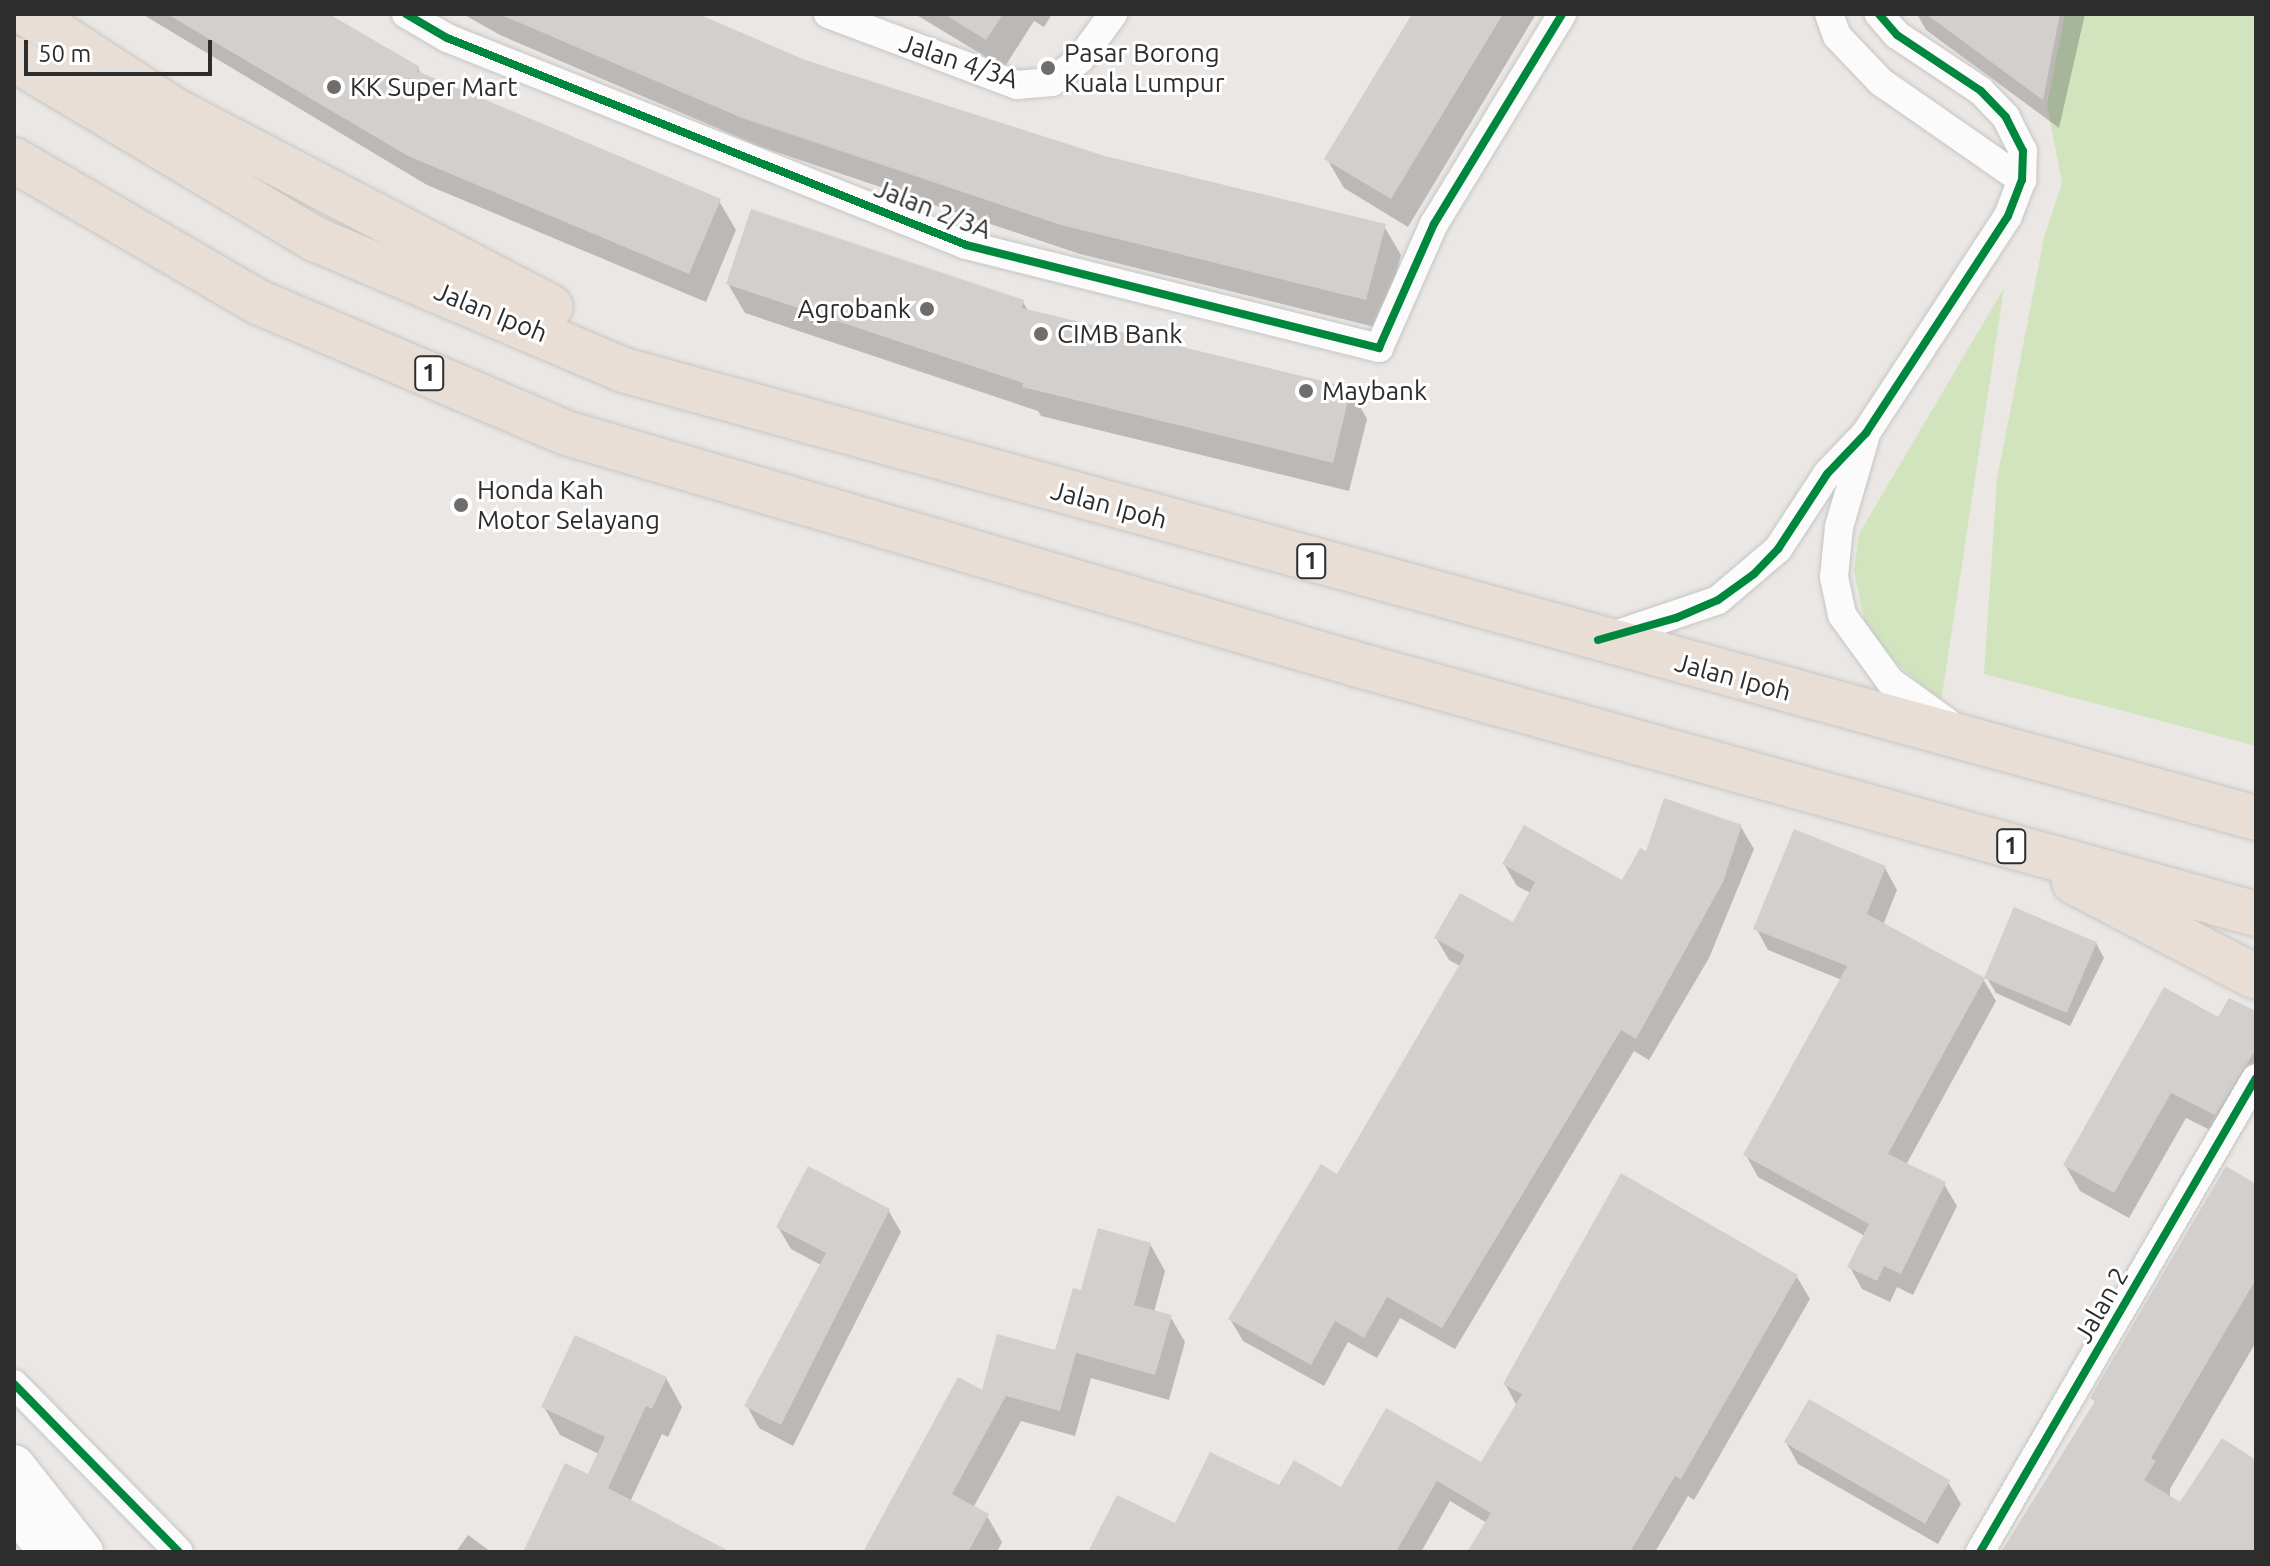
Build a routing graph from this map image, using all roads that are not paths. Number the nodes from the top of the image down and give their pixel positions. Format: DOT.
graph roads {
  1 [pos="27,14"];
  2 [pos="406,14"];
  3 [pos="828,14"];
  4 [pos="1113,14"];
  5 [pos="1562,14"];
  6 [pos="1829,14"];
  7 [pos="1879,14"];
  8 [pos="14,59"];
  9 [pos="14,160"];
  10 [pos="2022,180"];
  11 [pos="623,370"];
  12 [pos="1866,433"];
  13 [pos="1598,640"];
  14 [pos="1999,749"];
  15 [pos="2256,818"];
  16 [pos="2003,844"];
  17 [pos="2256,914"];
  18 [pos="2256,977"];
  19 [pos="2256,1078"];
  20 [pos="14,1384"];
  21 [pos="14,1465"];
  22 [pos="14,1508"];
  23 [pos="49,1552"];
  24 [pos="83,1552"];
  25 [pos="179,1552"];
  26 [pos="1980,1552"];
  1 -- 11 [label="highway"];
  2 -- 5 [label="street, Jalan 2/3A"];
  3 -- 4 [label="street, Jalan 4/3A"];
  6 -- 10 [label="street"];
  7 -- 10 [label="street"];
  8 -- 11 [label="highway, Jalan Ipoh / 1"];
  9 -- 16 [label="highway, 1"];
  10 -- 12 [label="street"];
  11 -- 13 [label="highway, Jalan Ipoh / 1"];
  12 -- 13 [label="street"];
  12 -- 14 [label="street"];
  13 -- 14 [label="highway, Jalan Ipoh / 1"];
  14 -- 15 [label="highway, Jalan Ipoh / 1"];
  16 -- 17 [label="highway, 1"];
  16 -- 18 [label="highway"];
  19 -- 26 [label="street, Jalan 2"];
  20 -- 25 [label="street"];
  21 -- 24 [label="main road"];
  22 -- 23 [label="main road"];
}
